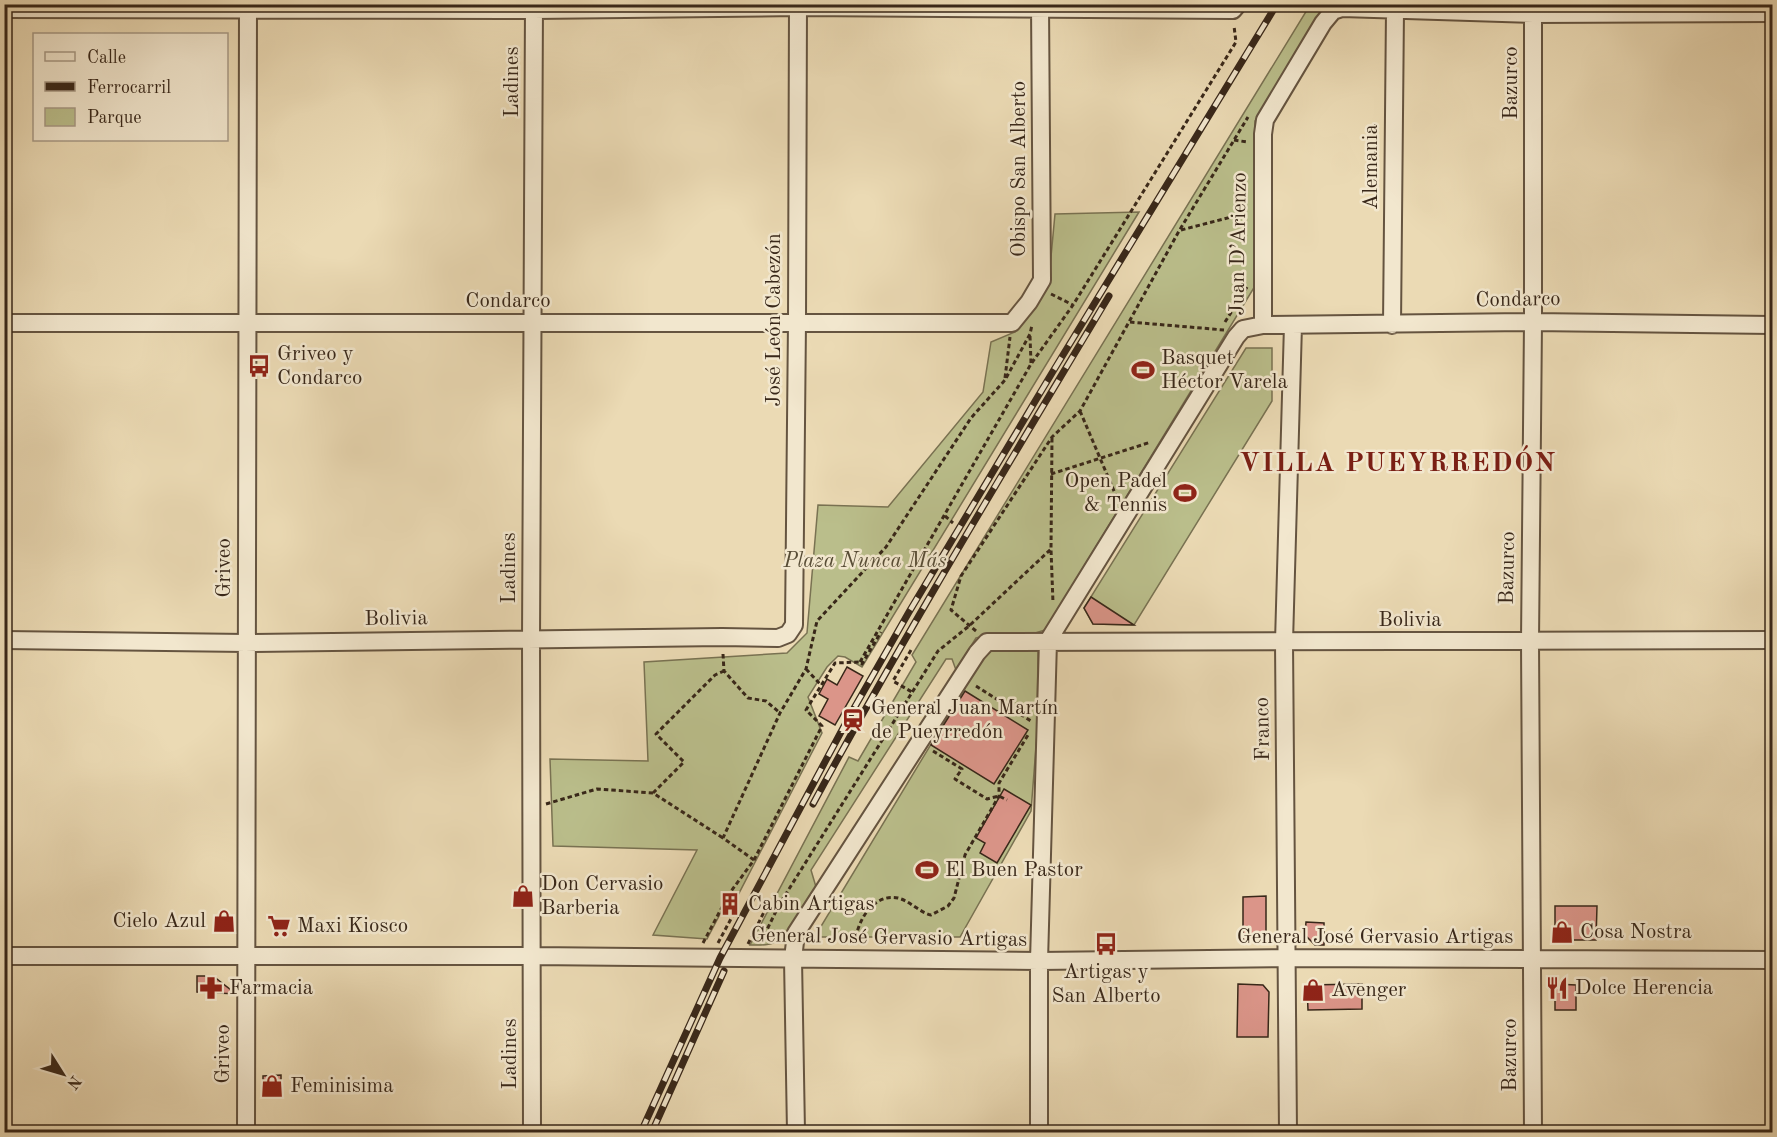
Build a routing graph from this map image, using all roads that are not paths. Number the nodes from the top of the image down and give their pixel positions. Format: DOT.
graph roads {
  1 [pos="798,6"];
  2 [pos="248,7"];
  3 [pos="534,7"];
  4 [pos="1040,7"];
  5 [pos="1167,7"];
  6 [pos="1235,7"];
  7 [pos="4,9"];
  8 [pos="1533,9"];
  9 [pos="1395,10"];
  10 [pos="1773,13"];
  11 [pos="797,322"];
  12 [pos="1533,322"];
  13 [pos="4,323"];
  14 [pos="1012,323"];
  15 [pos="248,324"];
  16 [pos="533,324"];
  17 [pos="1263,325"];
  18 [pos="1293,325"];
  19 [pos="1392,325"];
  20 [pos="1773,325"];
  21 [pos="788,633"];
  22 [pos="4,640"];
  23 [pos="531,640"];
  24 [pos="1773,640"];
  25 [pos="1048,641"];
  26 [pos="1284,642"];
  27 [pos="1530,642"];
  28 [pos="246,643"];
  29 [pos="4,956"];
  30 [pos="247,956"];
  31 [pos="533,956"];
  32 [pos="1288,958"];
  33 [pos="793,959"];
  34 [pos="1532,960"];
  35 [pos="1773,960"];
  36 [pos="1039,962"];
  37 [pos="246,1132"];
  38 [pos="532,1132"];
  39 [pos="796,1132"];
  40 [pos="1039,1132"];
  41 [pos="1288,1132"];
  42 [pos="1533,1132"];
  1 -- 3 [label="street"];
  1 -- 4 [label="street"];
  1 -- 11 [label="street, José León Cabezón"];
  2 -- 3 [label="street"];
  2 -- 7 [label="street"];
  2 -- 15 [label="street, Griveo"];
  3 -- 16 [label="street, Ladines"];
  4 -- 5 [label="street"];
  4 -- 14 [label="street, Obispo San Alberto"];
  5 -- 6 [label="street"];
  8 -- 9 [label="street"];
  8 -- 10 [label="street"];
  8 -- 12 [label="street, Bazurco"];
  9 -- 17 [label="street, Juan D’Arienzo"];
  9 -- 19 [label="street, Alemania"];
  11 -- 14 [label="street, Condarco"];
  11 -- 16 [label="street, Condarco"];
  11 -- 21 [label="street, José León Cabezón"];
  12 -- 19 [label="street, Condarco"];
  12 -- 20 [label="street, Condarco"];
  12 -- 27 [label="street, Bazurco"];
  13 -- 15 [label="street, Condarco"];
  15 -- 16 [label="street, Condarco"];
  15 -- 28 [label="street, Griveo"];
  16 -- 23 [label="street, Ladines"];
  17 -- 18 [label="street, Condarco"];
  17 -- 25 [label="street, Juan D’Arienzo"];
  18 -- 19 [label="street, Condarco"];
  18 -- 26 [label="street, Franco"];
  21 -- 23 [label="street, Bolivia"];
  22 -- 28 [label="street, Bolivia"];
  23 -- 28 [label="street, Bolivia"];
  23 -- 31 [label="street, Ladines"];
  24 -- 27 [label="street, Bolivia"];
  25 -- 26 [label="street, Bolivia"];
  25 -- 33 [label="street"];
  25 -- 36 [label="street"];
  26 -- 27 [label="street, Bolivia"];
  26 -- 32 [label="street, Franco"];
  27 -- 34 [label="street, Bazurco"];
  28 -- 30 [label="street, Griveo"];
  29 -- 30 [label="street, General José Gervasio Artigas"];
  30 -- 31 [label="street, General José Gervasio Artigas"];
  30 -- 37 [label="street, Griveo"];
  31 -- 33 [label="street, General José Gervasio Artigas"];
  31 -- 38 [label="street, Ladines"];
  32 -- 34 [label="street, General José Gervasio Artigas"];
  32 -- 36 [label="street, General José Gervasio Artigas"];
  32 -- 41 [label="street, Franco"];
  33 -- 36 [label="street, General José Gervasio Artigas"];
  33 -- 39 [label="street"];
  34 -- 35 [label="street, General José Gervasio Artigas"];
  34 -- 42 [label="street, Bazurco"];
  36 -- 40 [label="street"];
}
